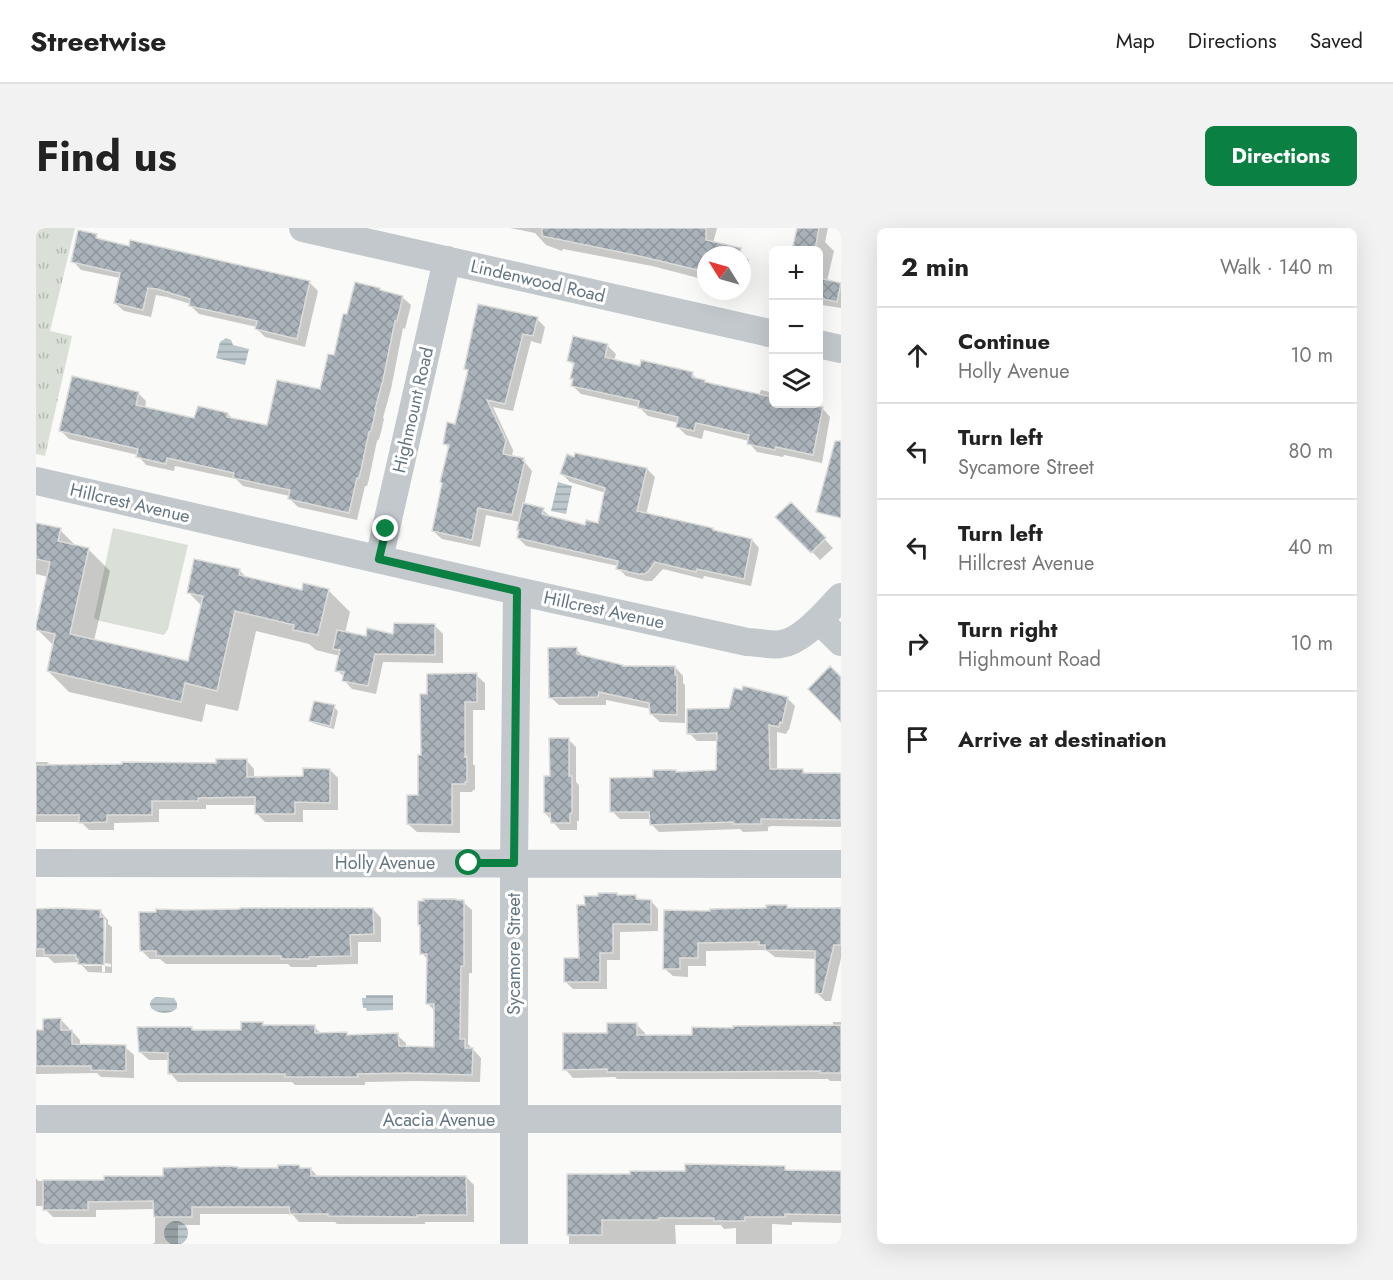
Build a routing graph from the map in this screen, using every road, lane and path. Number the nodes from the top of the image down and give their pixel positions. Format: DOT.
graph roads {
  1 [pos="303,228"];
  2 [pos="447,260"];
  3 [pos="769,333"];
  4 [pos="823,345"];
  5 [pos="841,349"];
  6 [pos="36,481"];
  7 [pos="379,559"];
  8 [pos="517,591"];
  9 [pos="841,597"];
  10 [pos="819,620"];
  11 [pos="841,642"];
  12 [pos="36,863"];
  13 [pos="514,863"];
  14 [pos="841,864"];
  15 [pos="36,1119"];
  16 [pos="841,1119"];
  17 [pos="514,1120"];
  18 [pos="514,1244"];
  1 -- 2 [label="street, Lindenwood Road"];
  2 -- 3 [label="street, Lindenwood Road"];
  2 -- 7 [label="street, Highmount Road"];
  4 -- 5 [label="street"];
  6 -- 7 [label="street, Hillcrest Avenue"];
  7 -- 8 [label="street, Hillcrest Avenue"];
  8 -- 10 [label="street, Hillcrest Avenue"];
  8 -- 13 [label="street, Sycamore Street"];
  9 -- 10 [label="street, Hillcrest Avenue"];
  10 -- 11 [label="street"];
  12 -- 13 [label="street, Holly Avenue"];
  13 -- 14 [label="street, Holly Avenue"];
  13 -- 17 [label="street, Sycamore Street"];
  15 -- 17 [label="street, Acacia Avenue"];
  16 -- 17 [label="street, Acacia Avenue"];
  17 -- 18 [label="street, Sycamore Street"];
}
